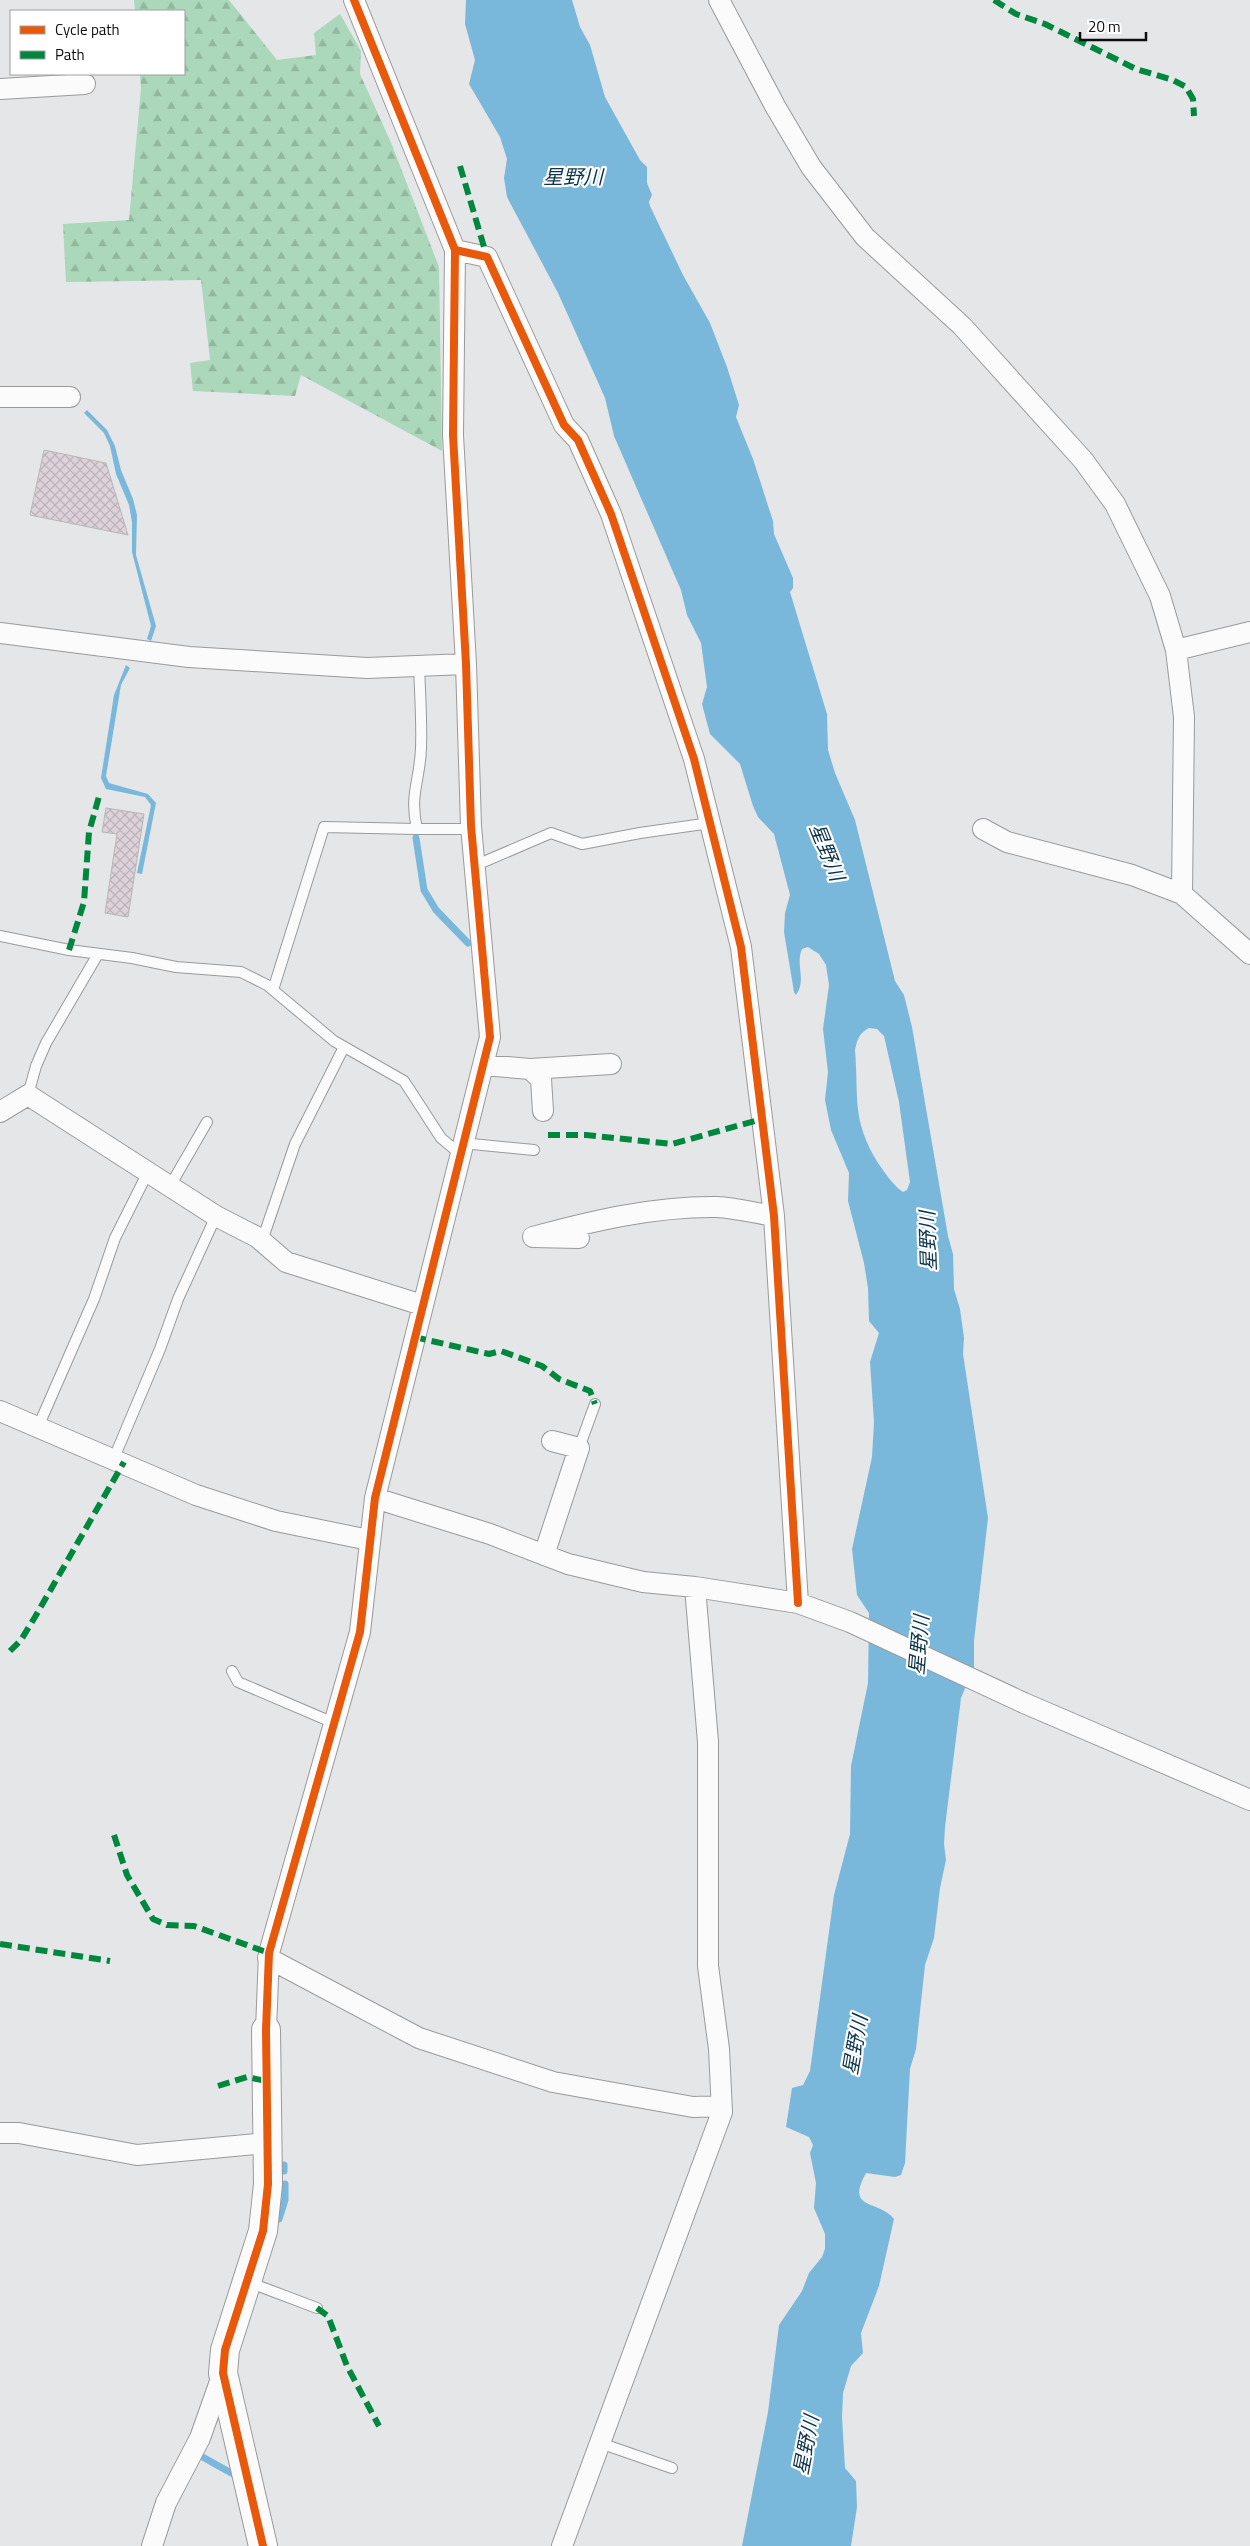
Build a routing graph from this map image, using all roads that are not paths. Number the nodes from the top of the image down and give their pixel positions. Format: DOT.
graph roads {
  1 [pos="354,0"];
  2 [pos="720,0"];
  3 [pos="85,84"];
  4 [pos="0,90"];
  5 [pos="455,250"];
  6 [pos="0,397"];
  7 [pos="70,397"];
  8 [pos="1250,632"];
  9 [pos="0,633"];
  10 [pos="1176,650"];
  11 [pos="466,664"];
  12 [pos="420,666"];
  13 [pos="710,823"];
  14 [pos="417,829"];
  15 [pos="471,829"];
  16 [pos="983,829"];
  17 [pos="474,866"];
  18 [pos="1182,894"];
  19 [pos="0,936"];
  20 [pos="98,954"];
  21 [pos="1250,954"];
  22 [pos="273,990"];
  23 [pos="344,1047"];
  24 [pos="611,1064"];
  25 [pos="483,1065"];
  26 [pos="530,1069"];
  27 [pos="28,1095"];
  28 [pos="543,1111"];
  29 [pos="0,1112"];
  30 [pos="207,1122"];
  31 [pos="461,1148"];
  32 [pos="534,1150"];
  33 [pos="148,1172"];
  34 [pos="170,1186"];
  35 [pos="216,1216"];
  36 [pos="774,1216"];
  37 [pos="579,1238"];
  38 [pos="262,1241"];
  39 [pos="422,1305"];
  40 [pos="595,1404"];
  41 [pos="0,1411"];
  42 [pos="38,1426"];
  43 [pos="552,1441"];
  44 [pos="579,1448"];
  45 [pos="114,1458"];
  46 [pos="375,1498"];
  47 [pos="369,1540"];
  48 [pos="544,1555"];
  49 [pos="695,1587"];
  50 [pos="798,1603"];
  51 [pos="232,1671"];
  52 [pos="334,1723"];
  53 [pos="1250,1800"];
  54 [pos="268,1958"];
  55 [pos="266,2030"];
  56 [pos="722,2106"];
  57 [pos="0,2133"];
  58 [pos="267,2143"];
  59 [pos="247,2282"];
  60 [pos="317,2308"];
  61 [pos="223,2373"];
  62 [pos="600,2443"];
  63 [pos="672,2468"];
  64 [pos="152,2546"];
  65 [pos="263,2546"];
  66 [pos="562,2546"];
  1 -- 5 [label="street"];
  2 -- 10 [label="street"];
  3 -- 4 [label="street"];
  5 -- 11 [label="street"];
  5 -- 13 [label="street"];
  6 -- 7 [label="street"];
  8 -- 10 [label="street"];
  9 -- 12 [label="street"];
  10 -- 18 [label="street"];
  11 -- 12 [label="street"];
  11 -- 15 [label="street"];
  12 -- 14 [label="lane"];
  13 -- 17 [label="lane"];
  13 -- 36 [label="street"];
  14 -- 15 [label="lane"];
  14 -- 22 [label="lane"];
  15 -- 17 [label="street"];
  16 -- 18 [label="street"];
  17 -- 25 [label="street"];
  18 -- 21 [label="street"];
  19 -- 20 [label="lane"];
  20 -- 22 [label="lane"];
  20 -- 27 [label="lane"];
  22 -- 23 [label="lane"];
  23 -- 31 [label="lane"];
  23 -- 38 [label="lane"];
  24 -- 26 [label="street"];
  25 -- 26 [label="street"];
  25 -- 31 [label="street"];
  26 -- 28 [label="street"];
  27 -- 29 [label="street"];
  27 -- 33 [label="street"];
  30 -- 34 [label="lane"];
  31 -- 32 [label="lane"];
  31 -- 39 [label="street"];
  33 -- 34 [label="street"];
  33 -- 42 [label="lane"];
  34 -- 35 [label="street"];
  35 -- 38 [label="street"];
  35 -- 45 [label="lane"];
  36 -- 37 [label="street"];
  36 -- 50 [label="street"];
  38 -- 39 [label="street"];
  39 -- 46 [label="street"];
  40 -- 44 [label="lane"];
  41 -- 42 [label="street"];
  42 -- 45 [label="street"];
  43 -- 44 [label="street"];
  44 -- 48 [label="street"];
  45 -- 47 [label="street"];
  46 -- 47 [label="street"];
  46 -- 48 [label="street"];
  47 -- 52 [label="street"];
  48 -- 49 [label="street"];
  49 -- 50 [label="street"];
  49 -- 56 [label="street"];
  50 -- 53 [label="street"];
  51 -- 52 [label="lane"];
  52 -- 54 [label="street"];
  54 -- 55 [label="street"];
  54 -- 56 [label="street"];
  55 -- 58 [label="street"];
  56 -- 62 [label="street"];
  57 -- 58 [label="street"];
  58 -- 59 [label="street"];
  59 -- 60 [label="lane"];
  59 -- 61 [label="street"];
  61 -- 64 [label="street"];
  61 -- 65 [label="street"];
  62 -- 63 [label="lane"];
  62 -- 66 [label="street"];
}
